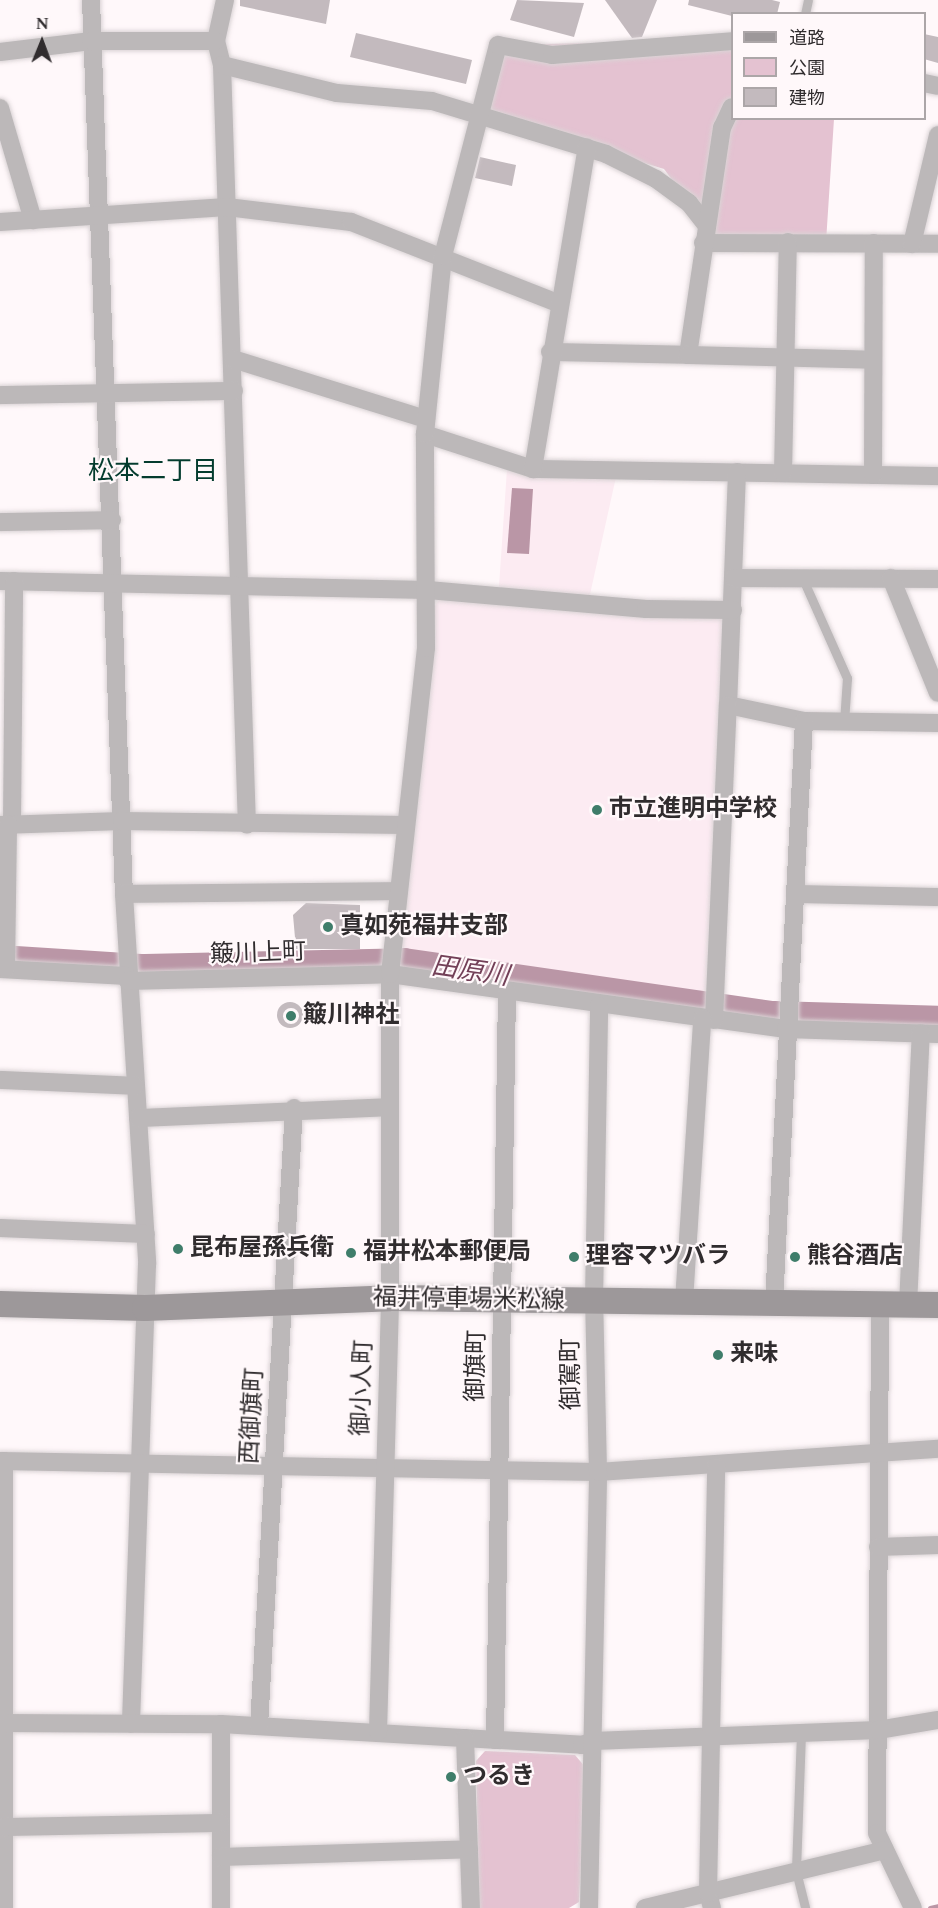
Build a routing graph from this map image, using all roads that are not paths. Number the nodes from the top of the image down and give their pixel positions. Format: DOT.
graph roads {
  1 [pos="90,0"];
  2 [pos="225,0"];
  3 [pos="216,41"];
  4 [pos="731,41"];
  5 [pos="91,42"];
  6 [pos="0,52"];
  7 [pos="222,65"];
  8 [pos="0,108"];
  9 [pos="731,109"];
  10 [pos="480,113"];
  11 [pos="938,135"];
  12 [pos="587,148"];
  13 [pos="227,207"];
  14 [pos="101,215"];
  15 [pos="33,220"];
  16 [pos="0,222"];
  17 [pos="706,225"];
  18 [pos="788,242"];
  19 [pos="703,243"];
  20 [pos="874,243"];
  21 [pos="912,244"];
  22 [pos="938,244"];
  23 [pos="443,256"];
  24 [pos="558,303"];
  25 [pos="550,352"];
  26 [pos="688,355"];
  27 [pos="233,359"];
  28 [pos="785,359"];
  29 [pos="873,360"];
  30 [pos="234,391"];
  31 [pos="107,393"];
  32 [pos="0,395"];
  33 [pos="425,427"];
  34 [pos="532,469"];
  35 [pos="737,472"];
  36 [pos="783,473"];
  37 [pos="873,474"];
  38 [pos="938,476"];
  39 [pos="112,520"];
  40 [pos="0,522"];
  41 [pos="802,577"];
  42 [pos="734,578"];
  43 [pos="891,578"];
  44 [pos="938,579"];
  45 [pos="7,581"];
  46 [pos="114,581"];
  47 [pos="242,588"];
  48 [pos="428,590"];
  49 [pos="733,610"];
  50 [pos="938,693"];
  51 [pos="728,705"];
  52 [pos="804,722"];
  53 [pos="844,722"];
  54 [pos="938,723"];
  55 [pos="122,821"];
  56 [pos="7,825"];
  57 [pos="247,825"];
  58 [pos="405,825"];
  59 [pos="398,891"];
  60 [pos="123,894"];
  61 [pos="795,894"];
  62 [pos="938,897"];
  63 [pos="3,969"];
  64 [pos="390,974"];
  65 [pos="128,979"];
  66 [pos="507,993"];
  67 [pos="599,1006"];
  68 [pos="708,1019"];
  69 [pos="786,1029"];
  70 [pos="929,1034"];
  71 [pos="0,1080"];
  72 [pos="135,1086"];
  73 [pos="389,1107"];
  74 [pos="294,1108"];
  75 [pos="138,1118"];
  76 [pos="0,1228"];
  77 [pos="146,1234"];
  78 [pos="390,1298"];
  79 [pos="502,1300"];
  80 [pos="594,1301"];
  81 [pos="684,1301"];
  82 [pos="283,1302"];
  83 [pos="774,1303"];
  84 [pos="0,1304"];
  85 [pos="880,1304"];
  86 [pos="908,1305"];
  87 [pos="938,1305"];
  88 [pos="145,1308"];
  89 [pos="938,1449"];
  90 [pos="878,1452"];
  91 [pos="2,1461"];
  92 [pos="140,1462"];
  93 [pos="274,1466"];
  94 [pos="716,1467"];
  95 [pos="385,1469"];
  96 [pos="499,1470"];
  97 [pos="598,1472"];
  98 [pos="938,1545"];
  99 [pos="878,1547"];
  100 [pos="938,1720"];
  101 [pos="1,1723"];
  102 [pos="131,1724"];
  103 [pos="221,1724"];
  104 [pos="259,1726"];
  105 [pos="878,1730"];
  106 [pos="378,1732"];
  107 [pos="801,1733"];
  108 [pos="711,1736"];
  109 [pos="465,1738"];
  110 [pos="495,1740"];
  111 [pos="593,1741"];
  112 [pos="221,1823"];
  113 [pos="3,1827"];
  114 [pos="469,1849"];
  115 [pos="884,1850"];
  116 [pos="221,1857"];
  117 [pos="796,1871"];
  118 [pos="710,1900"];
  119 [pos="4,1908"];
  120 [pos="221,1908"];
  121 [pos="471,1908"];
  122 [pos="589,1908"];
  123 [pos="645,1908"];
  124 [pos="805,1908"];
  125 [pos="913,1908"];
  1 -- 5 [label="street"];
  2 -- 3 [label="street"];
  3 -- 5 [label="street"];
  3 -- 7 [label="street"];
  4 -- 10 [label="street, 御小人町"];
  5 -- 6 [label="street"];
  5 -- 14 [label="street"];
  7 -- 10 [label="street"];
  7 -- 13 [label="street"];
  8 -- 15 [label="street"];
  9 -- 17 [label="street"];
  10 -- 12 [label="street"];
  10 -- 23 [label="street, 御小人町"];
  11 -- 21 [label="street"];
  12 -- 17 [label="street"];
  12 -- 24 [label="street"];
  13 -- 14 [label="street"];
  13 -- 23 [label="street"];
  13 -- 27 [label="street"];
  14 -- 15 [label="street"];
  14 -- 31 [label="street"];
  15 -- 16 [label="street"];
  17 -- 19 [label="street"];
  18 -- 19 [label="street"];
  18 -- 20 [label="street"];
  18 -- 28 [label="street"];
  19 -- 26 [label="street"];
  20 -- 21 [label="street"];
  20 -- 29 [label="street"];
  21 -- 22 [label="street"];
  23 -- 24 [label="street"];
  23 -- 33 [label="street, 御小人町"];
  24 -- 25 [label="street"];
  25 -- 26 [label="street"];
  25 -- 34 [label="street"];
  26 -- 28 [label="street"];
  27 -- 30 [label="street"];
  27 -- 33 [label="street"];
  28 -- 29 [label="street"];
  28 -- 36 [label="street"];
  29 -- 37 [label="street"];
  30 -- 31 [label="street"];
  30 -- 47 [label="street"];
  31 -- 32 [label="street"];
  31 -- 39 [label="street"];
  33 -- 34 [label="street"];
  33 -- 48 [label="street, 御小人町"];
  34 -- 35 [label="street"];
  35 -- 36 [label="street"];
  35 -- 42 [label="street"];
  36 -- 37 [label="street"];
  37 -- 38 [label="street"];
  39 -- 40 [label="street"];
  39 -- 46 [label="street"];
  41 -- 42 [label="street"];
  41 -- 43 [label="street"];
  41 -- 53 [label="lane"];
  42 -- 49 [label="street"];
  43 -- 44 [label="street"];
  43 -- 50 [label="street"];
  45 -- 46 [label="street"];
  45 -- 56 [label="street"];
  46 -- 47 [label="street"];
  46 -- 55 [label="street"];
  47 -- 48 [label="street"];
  47 -- 57 [label="street"];
  48 -- 49 [label="street"];
  48 -- 58 [label="street, 御小人町"];
  49 -- 51 [label="street"];
  51 -- 52 [label="street"];
  51 -- 68 [label="street"];
  52 -- 53 [label="street"];
  52 -- 61 [label="street"];
  53 -- 54 [label="street"];
  55 -- 56 [label="street"];
  55 -- 57 [label="street"];
  55 -- 60 [label="street"];
  56 -- 63 [label="street"];
  57 -- 58 [label="street"];
  58 -- 59 [label="street, 御小人町"];
  59 -- 60 [label="street"];
  59 -- 64 [label="street, 御小人町"];
  60 -- 65 [label="street"];
  61 -- 62 [label="street"];
  61 -- 69 [label="street"];
  63 -- 65 [label="street, 簸川上町"];
  64 -- 65 [label="street, 簸川上町"];
  64 -- 66 [label="street, 簸川上町"];
  64 -- 73 [label="street, 御小人町"];
  65 -- 72 [label="street"];
  66 -- 67 [label="street, 簸川上町"];
  66 -- 79 [label="street, 御旗町"];
  67 -- 68 [label="street, 簸川上町"];
  67 -- 80 [label="street, 御駕町"];
  68 -- 69 [label="street, 簸川上町"];
  68 -- 81 [label="street"];
  69 -- 70 [label="street, 簸川上町"];
  69 -- 83 [label="street"];
  70 -- 86 [label="street"];
  71 -- 72 [label="street"];
  72 -- 75 [label="street"];
  73 -- 74 [label="street"];
  73 -- 78 [label="street, 御小人町"];
  74 -- 75 [label="street"];
  74 -- 82 [label="street, 西御旗町"];
  75 -- 77 [label="street"];
  76 -- 77 [label="street"];
  77 -- 88 [label="street"];
  78 -- 79 [label="main road, 福井停車場米松線"];
  78 -- 82 [label="main road, 福井停車場米松線"];
  78 -- 95 [label="street, 御小人町"];
  79 -- 80 [label="main road, 福井停車場米松線"];
  79 -- 96 [label="street, 御旗町"];
  80 -- 81 [label="main road, 福井停車場米松線"];
  80 -- 97 [label="street, 御駕町"];
  81 -- 83 [label="main road, 福井停車場米松線"];
  82 -- 88 [label="main road, 福井停車場米松線"];
  82 -- 93 [label="street, 西御旗町"];
  83 -- 85 [label="main road, 福井停車場米松線"];
  84 -- 88 [label="main road, 福井停車場米松線"];
  85 -- 86 [label="main road, 福井停車場米松線"];
  85 -- 90 [label="street"];
  86 -- 87 [label="main road, 福井停車場米松線"];
  88 -- 92 [label="street"];
  89 -- 90 [label="street"];
  90 -- 94 [label="street"];
  90 -- 99 [label="street"];
  91 -- 92 [label="street"];
  91 -- 101 [label="street"];
  92 -- 93 [label="street"];
  92 -- 102 [label="street"];
  93 -- 95 [label="street"];
  93 -- 104 [label="street, 西御旗町"];
  94 -- 97 [label="street"];
  94 -- 108 [label="street"];
  95 -- 96 [label="street"];
  95 -- 106 [label="street, 御小人町"];
  96 -- 97 [label="street"];
  96 -- 110 [label="street, 御旗町"];
  97 -- 111 [label="street, 御駕町"];
  98 -- 99 [label="street"];
  99 -- 105 [label="street"];
  100 -- 105 [label="street"];
  101 -- 102 [label="street"];
  101 -- 113 [label="street"];
  102 -- 103 [label="street"];
  103 -- 104 [label="street"];
  103 -- 112 [label="street"];
  104 -- 106 [label="street"];
  105 -- 107 [label="street"];
  105 -- 115 [label="street"];
  106 -- 109 [label="street"];
  107 -- 108 [label="street"];
  107 -- 117 [label="lane"];
  108 -- 111 [label="street"];
  108 -- 118 [label="street"];
  109 -- 110 [label="street"];
  109 -- 114 [label="street"];
  110 -- 111 [label="street"];
  111 -- 122 [label="street, 御駕町"];
  112 -- 113 [label="street"];
  112 -- 116 [label="street"];
  113 -- 119 [label="street"];
  114 -- 116 [label="street"];
  114 -- 121 [label="street"];
  115 -- 117 [label="street"];
  115 -- 125 [label="street"];
  116 -- 120 [label="street"];
  117 -- 118 [label="street"];
  117 -- 124 [label="lane"];
  118 -- 123 [label="street"];
}
